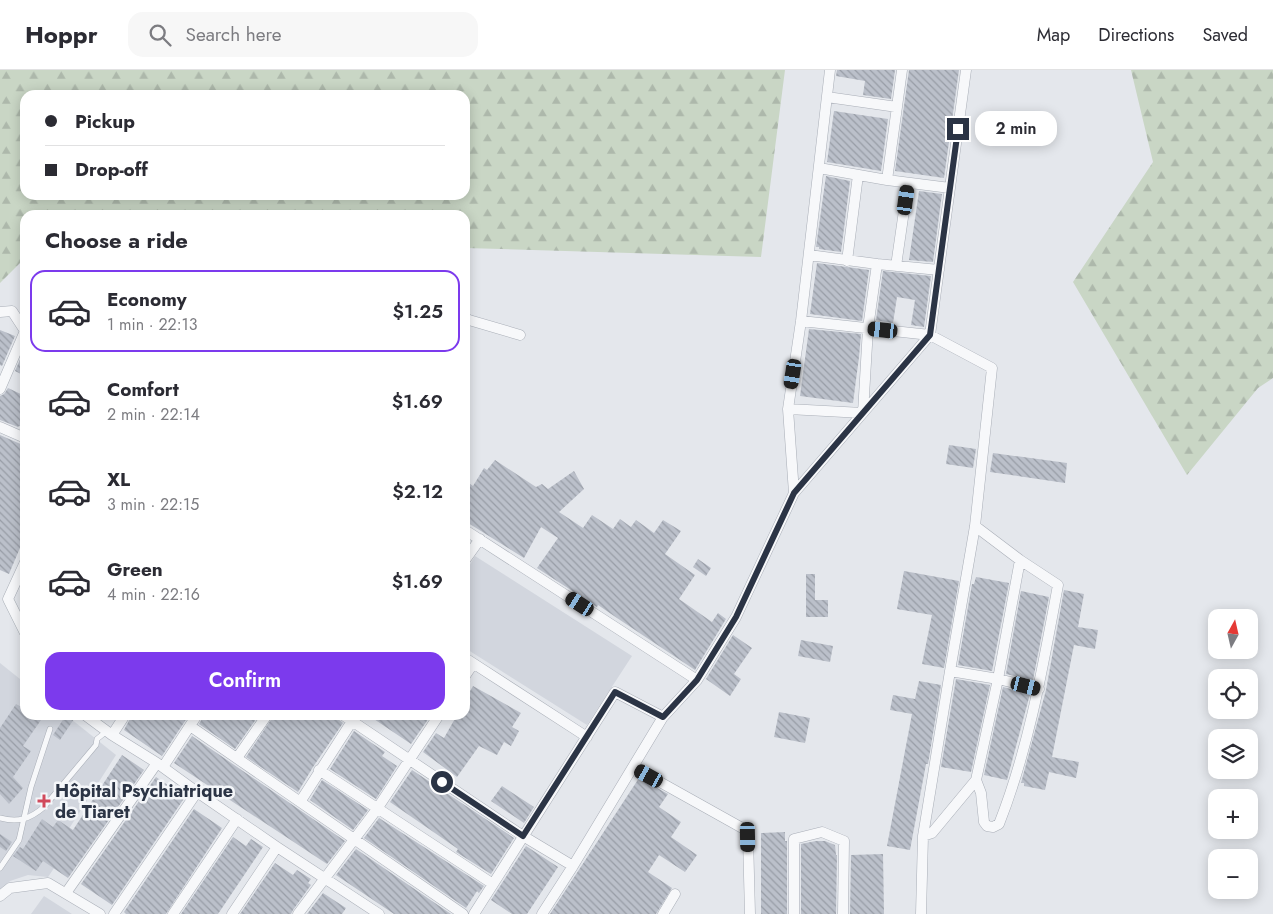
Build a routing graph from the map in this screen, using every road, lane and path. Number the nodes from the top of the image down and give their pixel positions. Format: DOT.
graph roads {
  1 [pos="830,70"];
  2 [pos="902,70"];
  3 [pos="966,70"];
  4 [pos="826,97"];
  5 [pos="897,107"];
  6 [pos="818,168"];
  7 [pos="858,175"];
  8 [pos="887,180"];
  9 [pos="908,183"];
  10 [pos="950,188"];
  11 [pos="809,255"];
  12 [pos="847,260"];
  13 [pos="877,264"];
  14 [pos="896,266"];
  15 [pos="939,270"];
  16 [pos="0,312"];
  17 [pos="470,320"];
  18 [pos="801,321"];
  19 [pos="20,323"];
  20 [pos="868,328"];
  21 [pos="520,335"];
  22 [pos="930,335"];
  23 [pos="20,343"];
  24 [pos="0,389"];
  25 [pos="788,409"];
  26 [pos="863,413"];
  27 [pos="0,427"];
  28 [pos="20,436"];
  29 [pos="794,493"];
  30 [pos="975,526"];
  31 [pos="470,533"];
  32 [pos="480,539"];
  33 [pos="470,553"];
  34 [pos="1020,560"];
  35 [pos="20,573"];
  36 [pos="0,589"];
  37 [pos="8,599"];
  38 [pos="20,615"];
  39 [pos="470,662"];
  40 [pos="950,671"];
  41 [pos="998,679"];
  42 [pos="697,680"];
  43 [pos="1039,689"];
  44 [pos="663,717"];
  45 [pos="91,720"];
  46 [pos="121,720"];
  47 [pos="194,720"];
  48 [pos="264,720"];
  49 [pos="353,720"];
  50 [pos="357,720"];
  51 [pos="436,720"];
  52 [pos="190,726"];
  53 [pos="50,729"];
  54 [pos="109,733"];
  55 [pos="587,736"];
  56 [pos="237,758"];
  57 [pos="409,760"];
  58 [pos="160,765"];
  59 [pos="633,767"];
  60 [pos="319,770"];
  61 [pos="976,780"];
  62 [pos="197,792"];
  63 [pos="300,802"];
  64 [pos="378,809"];
  65 [pos="0,818"];
  66 [pos="237,819"];
  67 [pos="24,820"];
  68 [pos="523,836"];
  69 [pos="923,836"];
  70 [pos="355,840"];
  71 [pos="277,847"];
  72 [pos="573,866"];
  73 [pos="0,868"];
  74 [pos="325,878"];
  75 [pos="493,884"];
  76 [pos="66,893"];
  77 [pos="675,894"];
  78 [pos="0,896"];
  79 [pos="100,914"];
  80 [pos="114,914"];
  81 [pos="173,914"];
  82 [pos="232,914"];
  83 [pos="298,914"];
  84 [pos="379,914"];
  85 [pos="463,914"];
  86 [pos="474,914"];
  87 [pos="542,914"];
  88 [pos="663,914"];
  89 [pos="750,914"];
  90 [pos="794,914"];
  91 [pos="843,914"];
  92 [pos="921,914"];
  1 -- 4 [label="street"];
  2 -- 5 [label="street"];
  3 -- 10 [label="street"];
  4 -- 5 [label="street"];
  4 -- 6 [label="street"];
  5 -- 8 [label="street"];
  6 -- 7 [label="street"];
  6 -- 11 [label="street"];
  7 -- 8 [label="street"];
  7 -- 12 [label="street"];
  8 -- 9 [label="street"];
  9 -- 10 [label="street"];
  9 -- 14 [label="street"];
  10 -- 15 [label="street"];
  11 -- 12 [label="street"];
  11 -- 18 [label="street"];
  12 -- 13 [label="street"];
  13 -- 14 [label="street"];
  13 -- 20 [label="street"];
  14 -- 15 [label="street"];
  15 -- 22 [label="street"];
  16 -- 19 [label="street"];
  17 -- 21 [label="street"];
  18 -- 20 [label="street"];
  18 -- 25 [label="street"];
  20 -- 22 [label="street"];
  20 -- 26 [label="street"];
  22 -- 26 [label="street"];
  22 -- 30 [label="street"];
  23 -- 24 [label="street"];
  25 -- 26 [label="street"];
  25 -- 29 [label="street"];
  26 -- 29 [label="street"];
  27 -- 28 [label="street"];
  29 -- 42 [label="street"];
  30 -- 34 [label="street"];
  30 -- 40 [label="street"];
  31 -- 32 [label="street"];
  32 -- 33 [label="street"];
  32 -- 42 [label="street"];
  34 -- 41 [label="street"];
  34 -- 43 [label="street"];
  35 -- 37 [label="street"];
  36 -- 37 [label="street"];
  37 -- 38 [label="street"];
  39 -- 55 [label="street"];
  40 -- 41 [label="street"];
  40 -- 69 [label="street"];
  41 -- 43 [label="street"];
  41 -- 61 [label="street"];
  42 -- 44 [label="street"];
  43 -- 61 [label="street"];
  44 -- 55 [label="street"];
  44 -- 59 [label="street"];
  45 -- 54 [label="street"];
  46 -- 54 [label="street"];
  47 -- 52 [label="street"];
  48 -- 56 [label="street"];
  49 -- 60 [label="street"];
  50 -- 57 [label="street"];
  51 -- 57 [label="street"];
  52 -- 56 [label="street"];
  52 -- 58 [label="street"];
  53 -- 67 [label="lane"];
  54 -- 58 [label="street"];
  54 -- 67 [label="lane"];
  55 -- 68 [label="street"];
  56 -- 63 [label="street"];
  57 -- 64 [label="street"];
  57 -- 68 [label="street"];
  58 -- 62 [label="street"];
  58 -- 76 [label="street"];
  59 -- 72 [label="street"];
  59 -- 89 [label="street"];
  60 -- 63 [label="street"];
  60 -- 64 [label="street"];
  61 -- 69 [label="street"];
  62 -- 66 [label="street"];
  62 -- 80 [label="street"];
  63 -- 70 [label="street"];
  64 -- 70 [label="street"];
  64 -- 75 [label="street"];
  65 -- 67 [label="lane"];
  66 -- 71 [label="street"];
  66 -- 81 [label="street"];
  67 -- 73 [label="lane"];
  68 -- 72 [label="street"];
  68 -- 75 [label="street"];
  69 -- 92 [label="street"];
  70 -- 74 [label="street"];
  70 -- 85 [label="street"];
  71 -- 74 [label="street"];
  71 -- 82 [label="street"];
  72 -- 87 [label="street"];
  74 -- 83 [label="street"];
  74 -- 84 [label="street"];
  75 -- 86 [label="street"];
  76 -- 78 [label="street"];
  76 -- 79 [label="street"];
  77 -- 88 [label="street"];
  90 -- 91 [label="street"];
}
